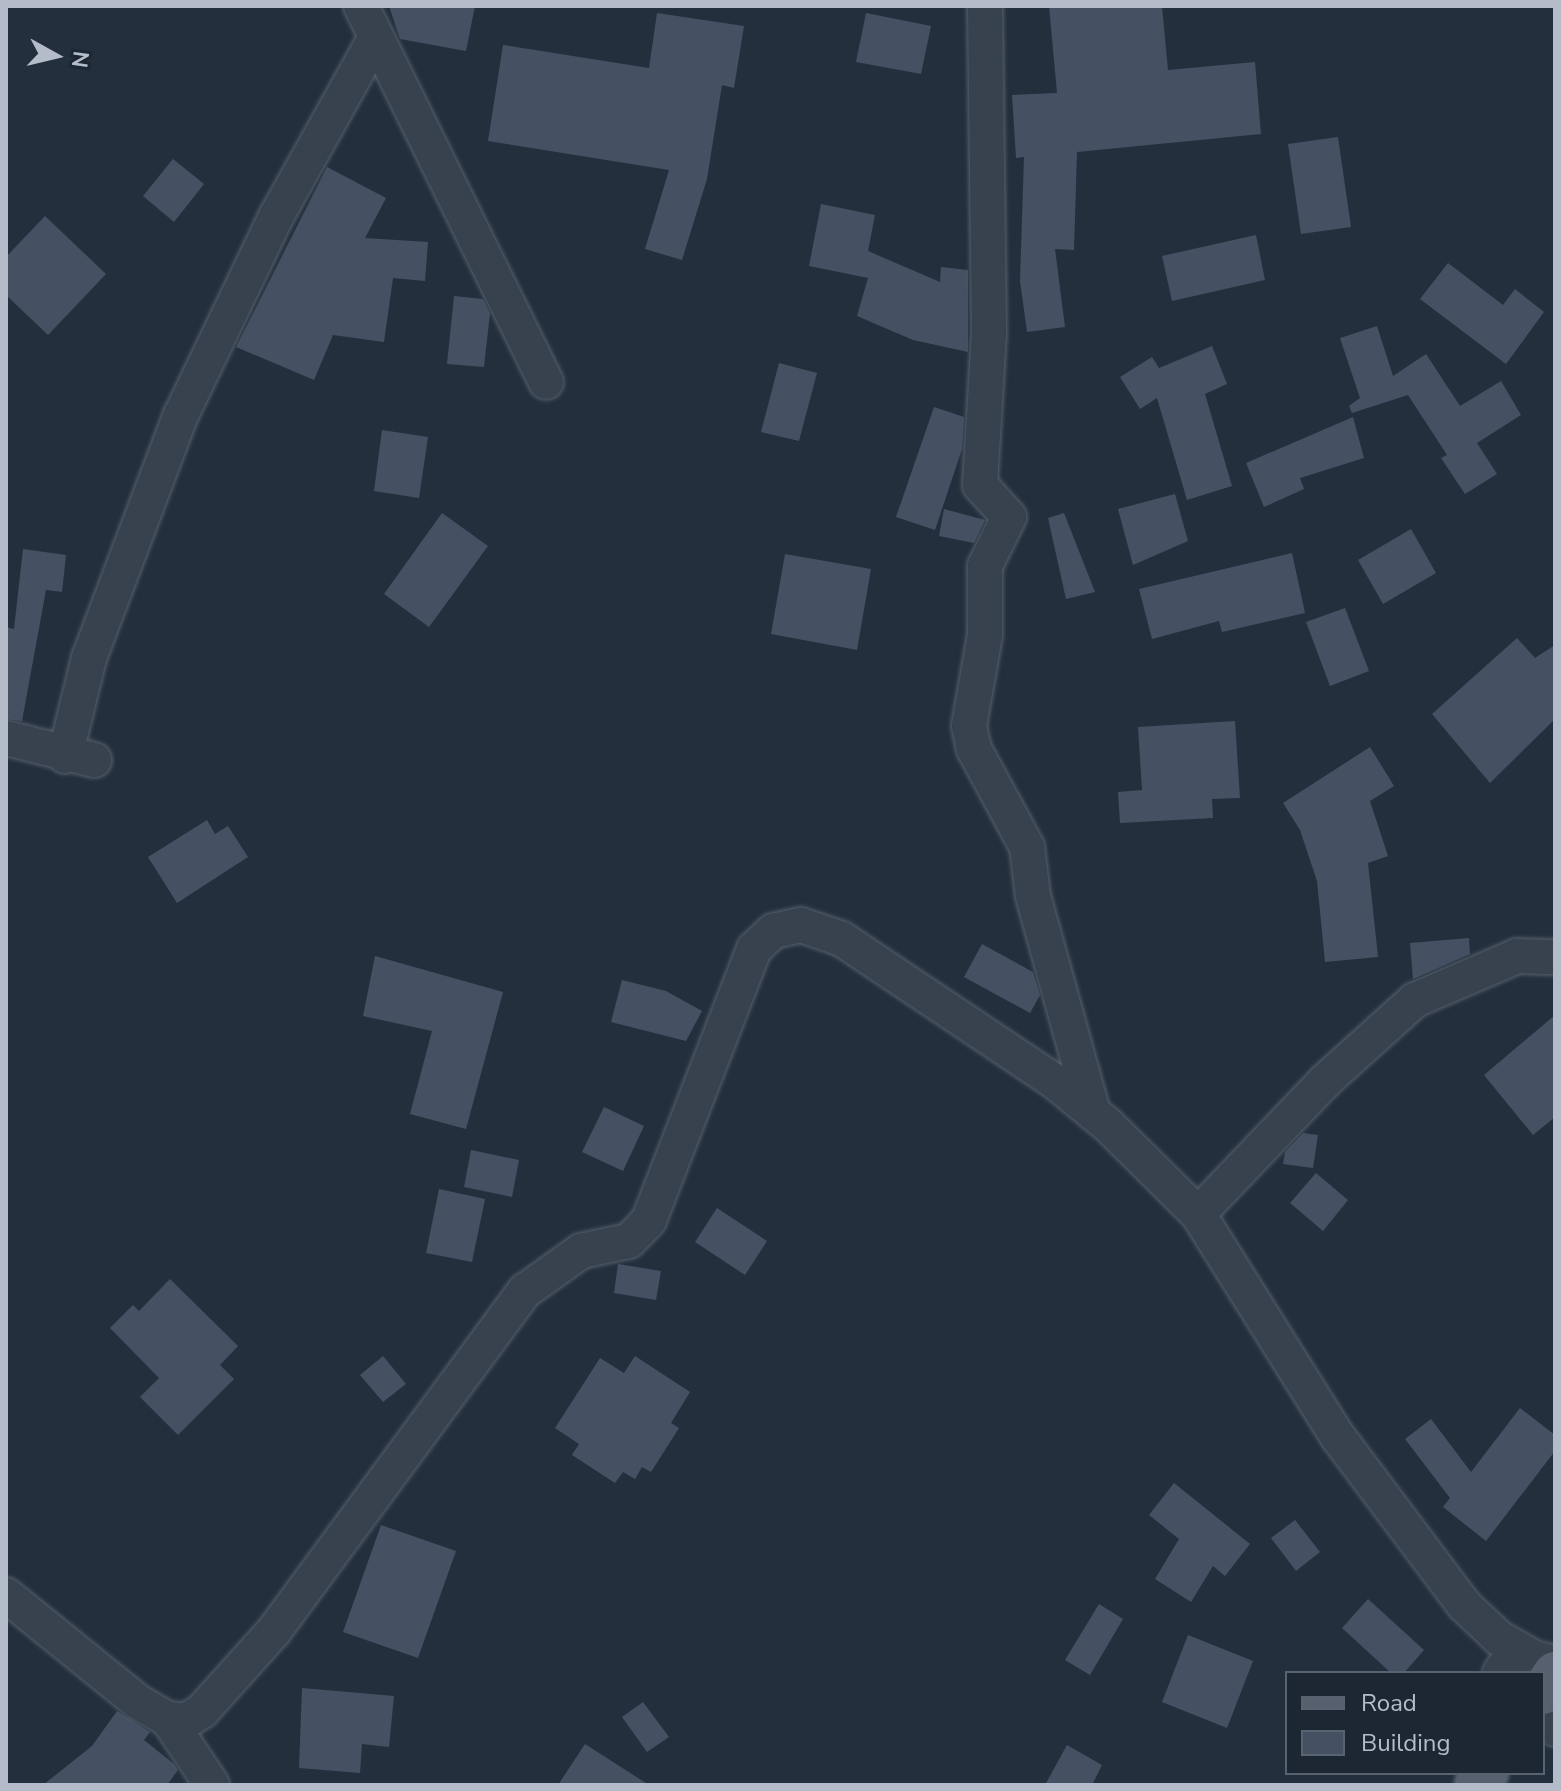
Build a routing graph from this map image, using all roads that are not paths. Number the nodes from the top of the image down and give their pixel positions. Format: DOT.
graph roads {
  1 [pos="361,6"];
  2 [pos="985,6"];
  3 [pos="375,39"];
  4 [pos="546,382"];
  5 [pos="6,738"];
  6 [pos="1555,957"];
  7 [pos="1093,1113"];
  8 [pos="1198,1214"];
  9 [pos="6,1595"];
  10 [pos="1509,1660"];
  11 [pos="1555,1663"];
  12 [pos="168,1719"];
  13 [pos="212,1785"];
  1 -- 3 [label="street"];
  2 -- 7 [label="street"];
  3 -- 4 [label="street"];
  3 -- 5 [label="street"];
  6 -- 8 [label="street"];
  7 -- 8 [label="street"];
  7 -- 12 [label="street"];
  8 -- 10 [label="street"];
  9 -- 12 [label="street"];
  10 -- 11 [label="street"];
  12 -- 13 [label="street"];
}
